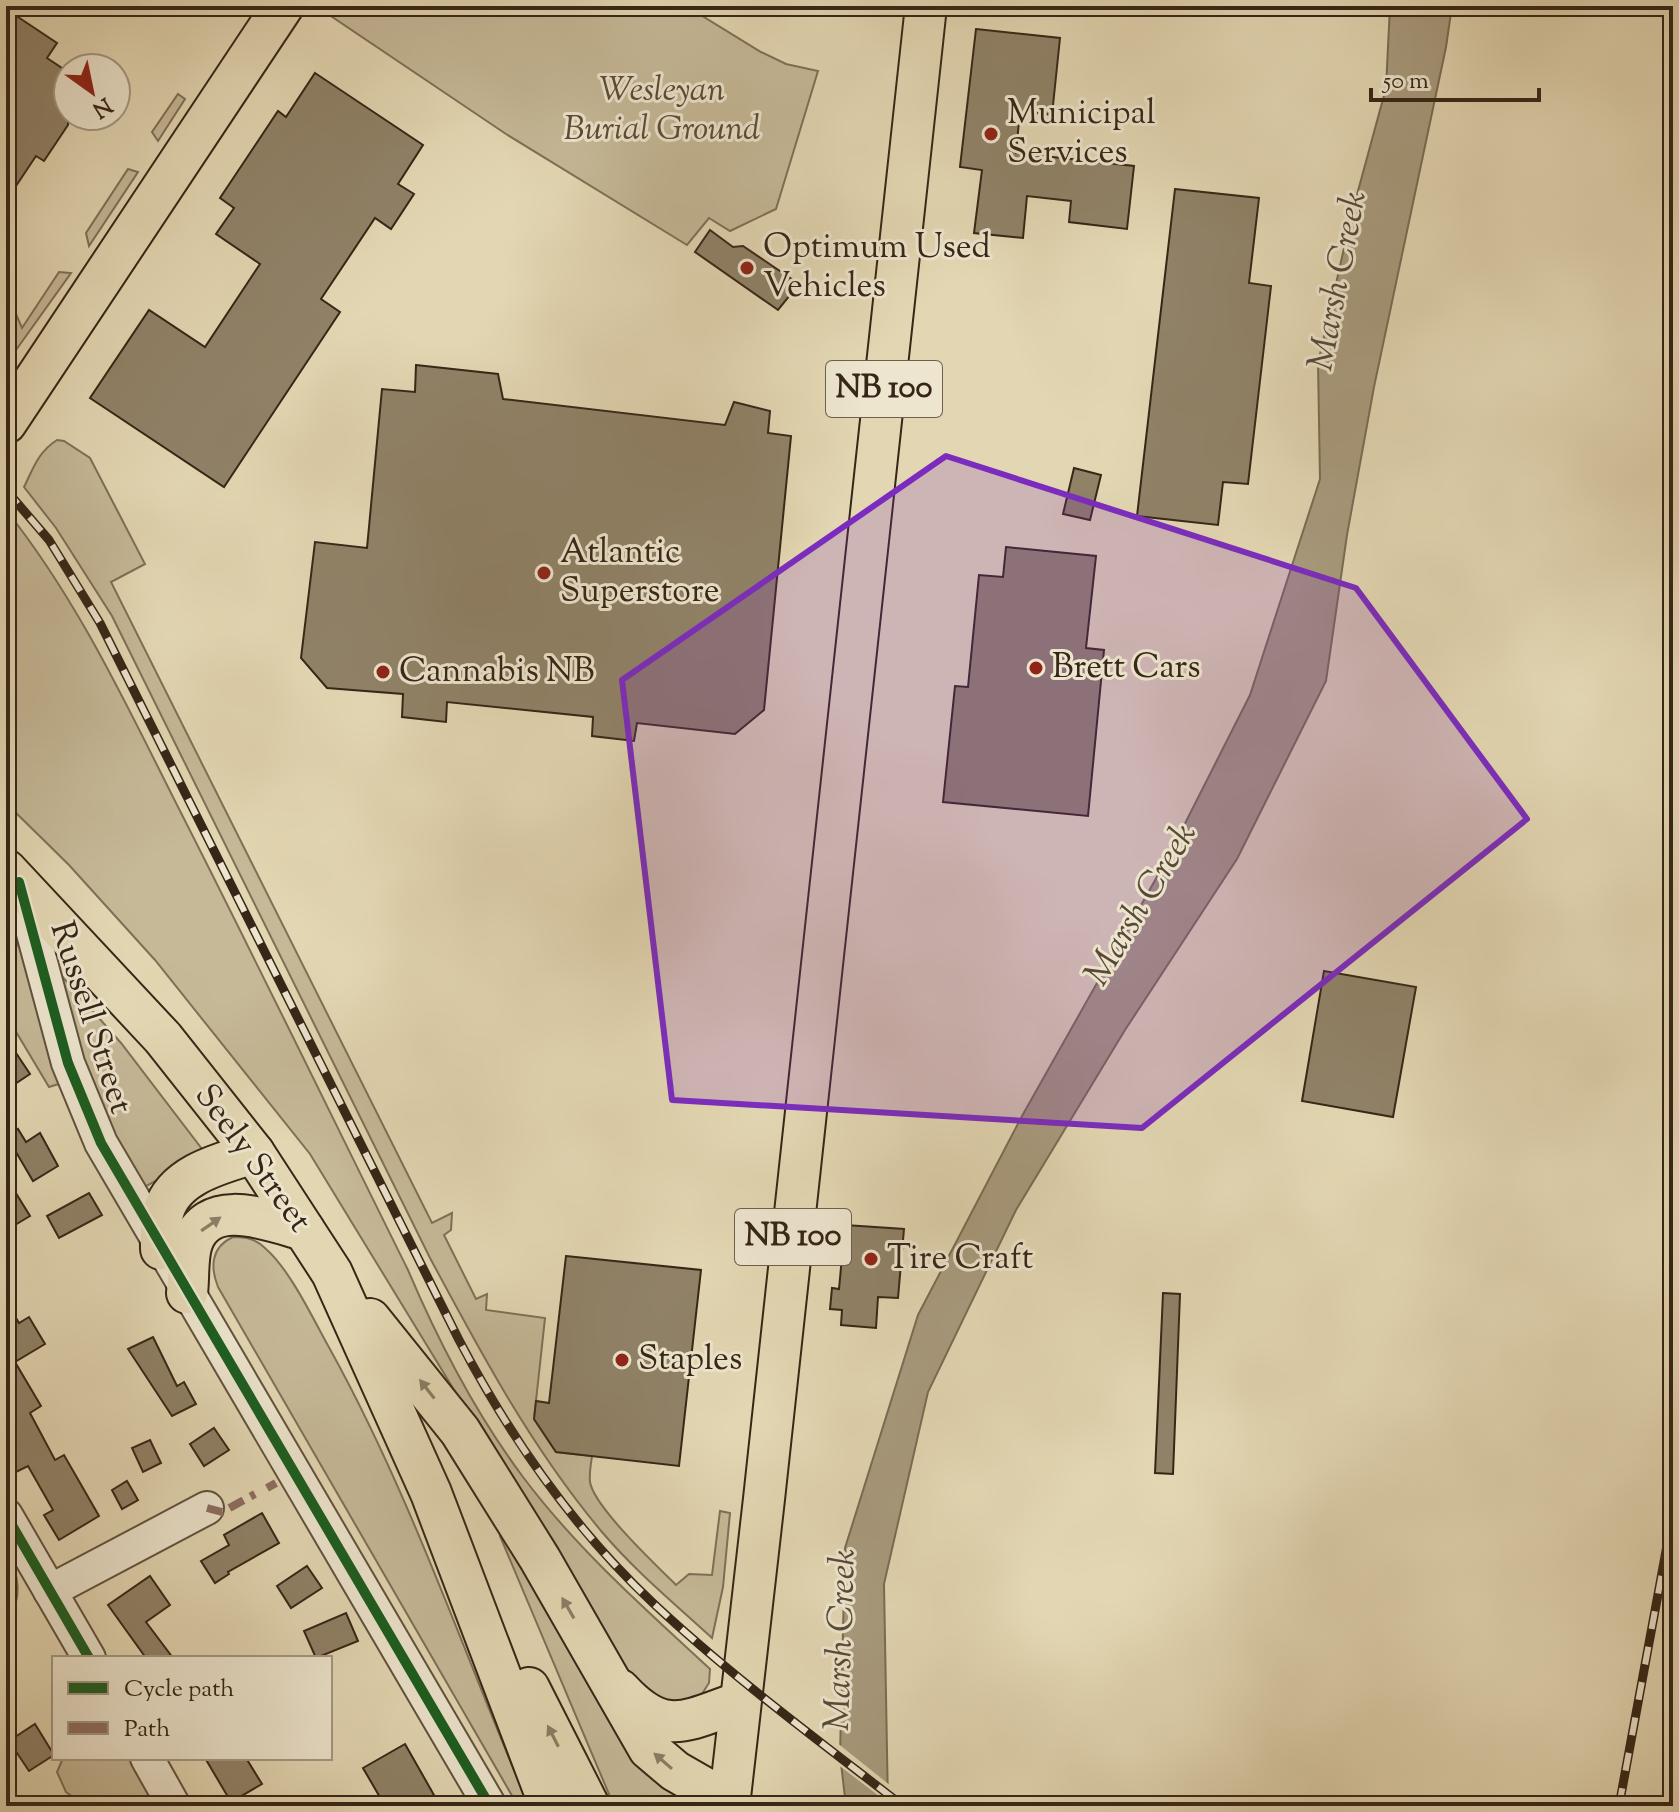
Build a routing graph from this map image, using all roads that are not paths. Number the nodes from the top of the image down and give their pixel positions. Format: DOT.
graph roads {
  1 [pos="283,6"];
  2 [pos="926,6"];
  3 [pos="6,423"];
  4 [pos="12,876"];
  5 [pos="254,1153"];
  6 [pos="304,1230"];
  7 [pos="161,1249"];
  8 [pos="332,1273"];
  9 [pos="187,1293"];
  10 [pos="431,1493"];
  11 [pos="207,1508"];
  12 [pos="6,1515"];
  13 [pos="50,1591"];
  14 [pos="88,1656"];
  15 [pos="606,1675"];
  16 [pos="740,1702"];
  17 [pos="148,1760"];
  18 [pos="729,1804"];
  19 [pos="174,1806"];
  20 [pos="490,1806"];
  21 [pos="550,1806"];
  22 [pos="589,1806"];
  1 -- 3 [label="main road"];
  2 -- 16 [label="main road, NB 100"];
  4 -- 5 [label="main road, Seely Street"];
  4 -- 7 [label="street, Russell Street"];
  5 -- 6 [label="main road, Seely Street"];
  5 -- 7 [label="main road"];
  6 -- 8 [label="main road, Seely Street"];
  9 -- 6 [label="main road, one-way"];
  7 -- 9 [label="street, Russell Street"];
  8 -- 10 [label="main road, Seely Street"];
  15 -- 8 [label="main road, one-way"];
  9 -- 20 [label="street, Russell Street"];
  10 -- 21 [label="main road, Seely Street"];
  22 -- 10 [label="main road, Seely Street, one-way"];
  11 -- 13 [label="street"];
  12 -- 13 [label="street"];
  13 -- 14 [label="street"];
  15 -- 16 [label="main road"];
  18 -- 15 [label="main road, one-way"];
  16 -- 18 [label="main road, NB 100"];
  17 -- 19 [label="street"];
}
